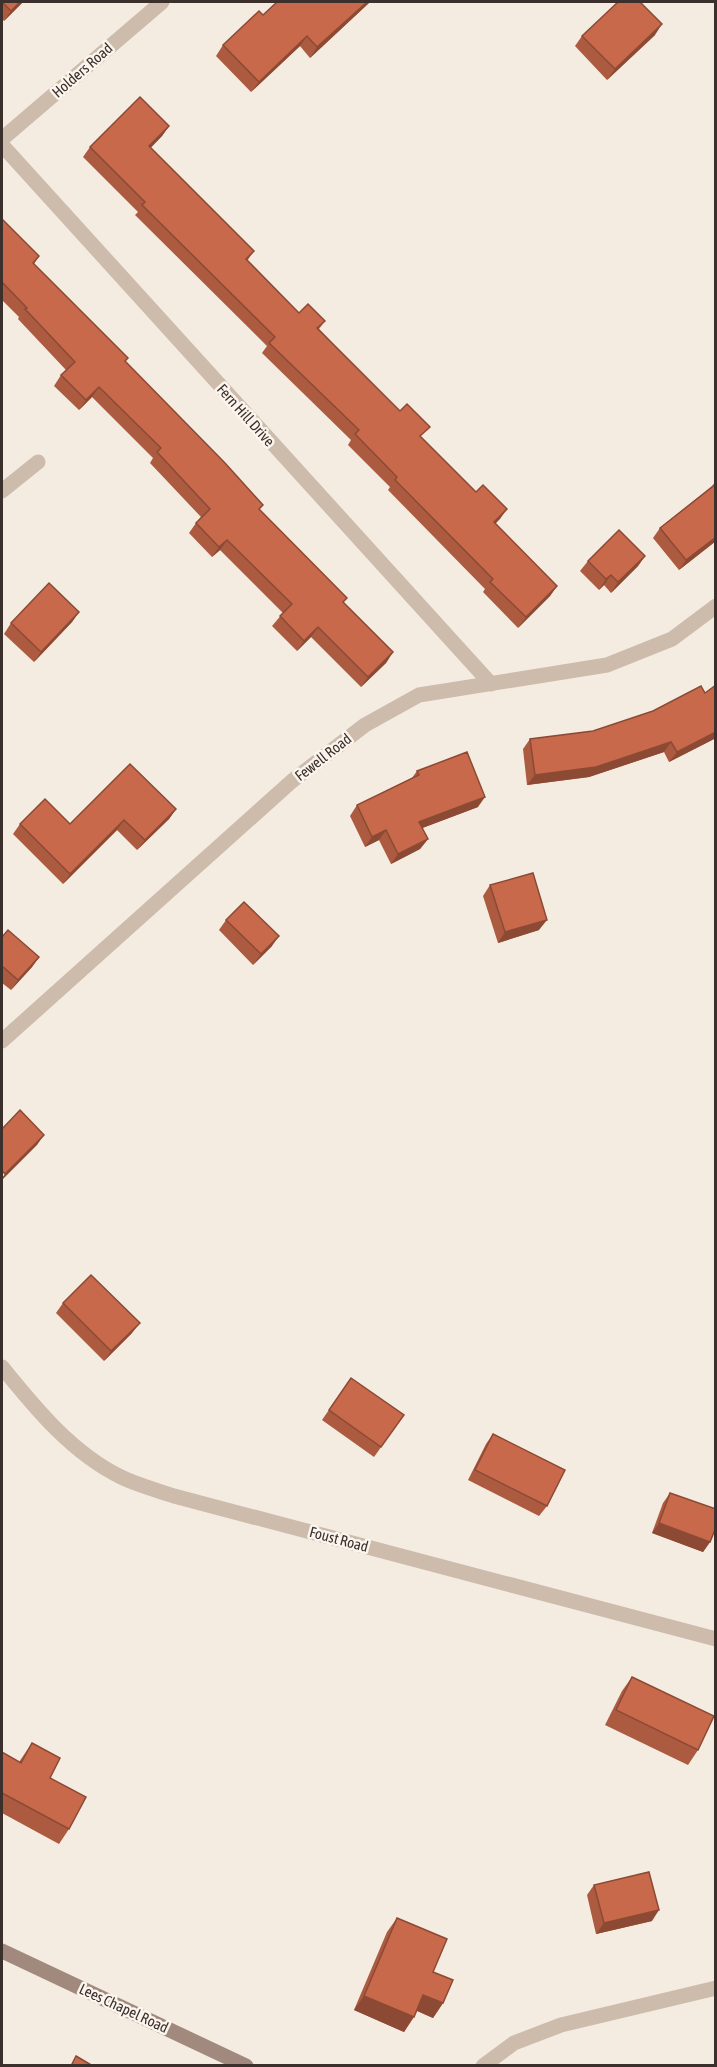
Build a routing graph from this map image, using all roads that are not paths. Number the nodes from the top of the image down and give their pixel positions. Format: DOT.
graph roads {
  1 [pos="162,2"];
  2 [pos="2,139"];
  3 [pos="2,145"];
  4 [pos="38,462"];
  5 [pos="2,491"];
  6 [pos="716,606"];
  7 [pos="491,684"];
  8 [pos="2,1041"];
  9 [pos="2,1367"];
  10 [pos="716,1639"];
  11 [pos="2,1951"];
  12 [pos="716,1988"];
  13 [pos="246,2066"];
  14 [pos="483,2066"];
  1 -- 2 [label="street, Holders Road"];
  3 -- 7 [label="street, Fern Hill Drive"];
  4 -- 5 [label="street"];
  6 -- 7 [label="street, Fewell Road"];
  7 -- 8 [label="street, Fewell Road"];
  9 -- 10 [label="street, Foust Road"];
  11 -- 13 [label="main road, Lees Chapel Road"];
  12 -- 14 [label="street"];
}
